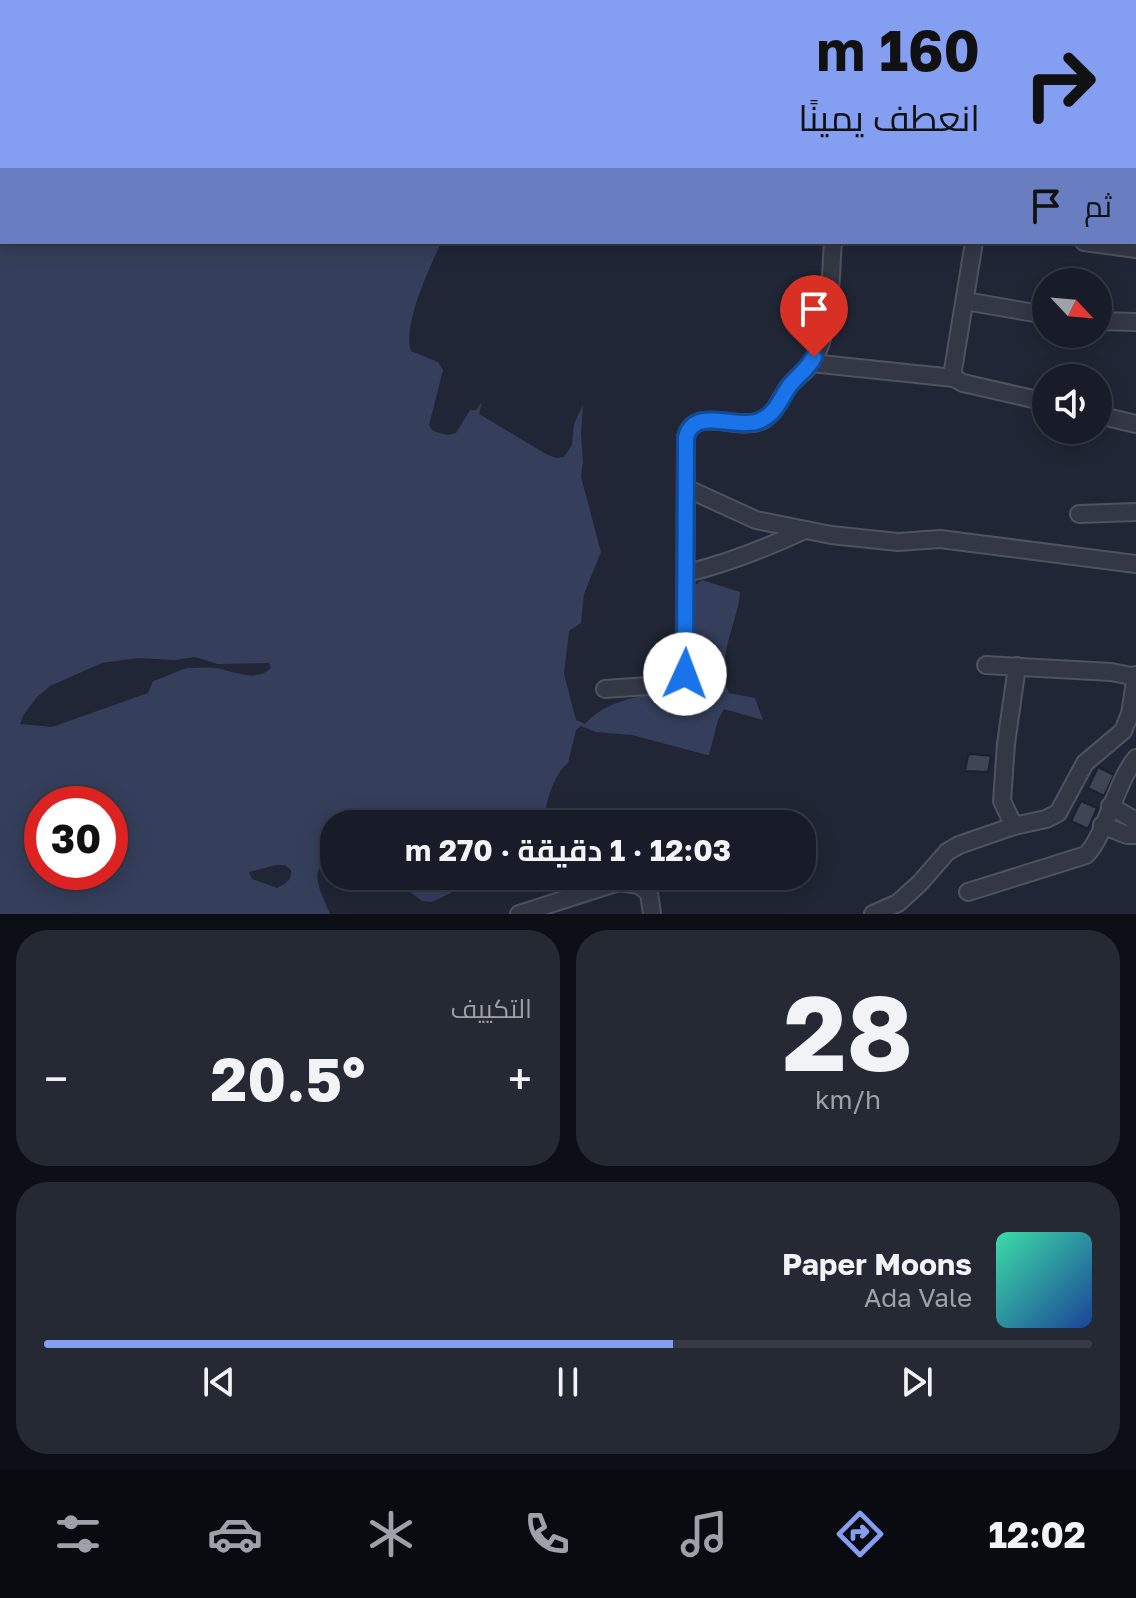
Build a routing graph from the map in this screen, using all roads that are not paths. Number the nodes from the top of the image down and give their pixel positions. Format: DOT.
graph roads {
  1 [pos="833,244"];
  2 [pos="974,244"];
  3 [pos="1099,244"];
  4 [pos="1136,249"];
  5 [pos="965,301"];
  6 [pos="1032,313"];
  7 [pos="1112,321"];
  8 [pos="1136,322"];
  9 [pos="811,363"];
  10 [pos="954,378"];
  11 [pos="1032,399"];
  12 [pos="1112,418"];
  13 [pos="1136,424"];
  14 [pos="686,488"];
  15 [pos="1136,512"];
  16 [pos="1079,514"];
  17 [pos="806,529"];
  18 [pos="1136,564"];
  19 [pos="687,573"];
  20 [pos="986,665"];
  21 [pos="1017,666"];
  22 [pos="1136,676"];
  23 [pos="605,689"];
  24 [pos="1136,758"];
  25 [pos="1110,806"];
  26 [pos="1136,824"];
  27 [pos="1102,825"];
  28 [pos="1014,826"];
  29 [pos="1136,835"];
  30 [pos="968,892"];
  31 [pos="519,914"];
  32 [pos="652,914"];
  33 [pos="873,914"];
  1 -- 9 [label="street"];
  2 -- 5 [label="street"];
  3 -- 4 [label="street"];
  5 -- 6 [label="street"];
  5 -- 10 [label="street"];
  7 -- 8 [label="street"];
  9 -- 10 [label="street"];
  9 -- 14 [label="street"];
  10 -- 11 [label="street"];
  12 -- 13 [label="street"];
  14 -- 17 [label="street"];
  14 -- 19 [label="street"];
  15 -- 16 [label="street"];
  17 -- 18 [label="street"];
  17 -- 19 [label="street"];
  19 -- 23 [label="street"];
  20 -- 21 [label="street"];
  21 -- 22 [label="street"];
  21 -- 28 [label="street"];
  22 -- 28 [label="street"];
  24 -- 25 [label="street"];
  25 -- 26 [label="street"];
  25 -- 27 [label="street"];
  27 -- 29 [label="street"];
  27 -- 30 [label="street"];
  28 -- 33 [label="street"];
  31 -- 32 [label="street"];
}
